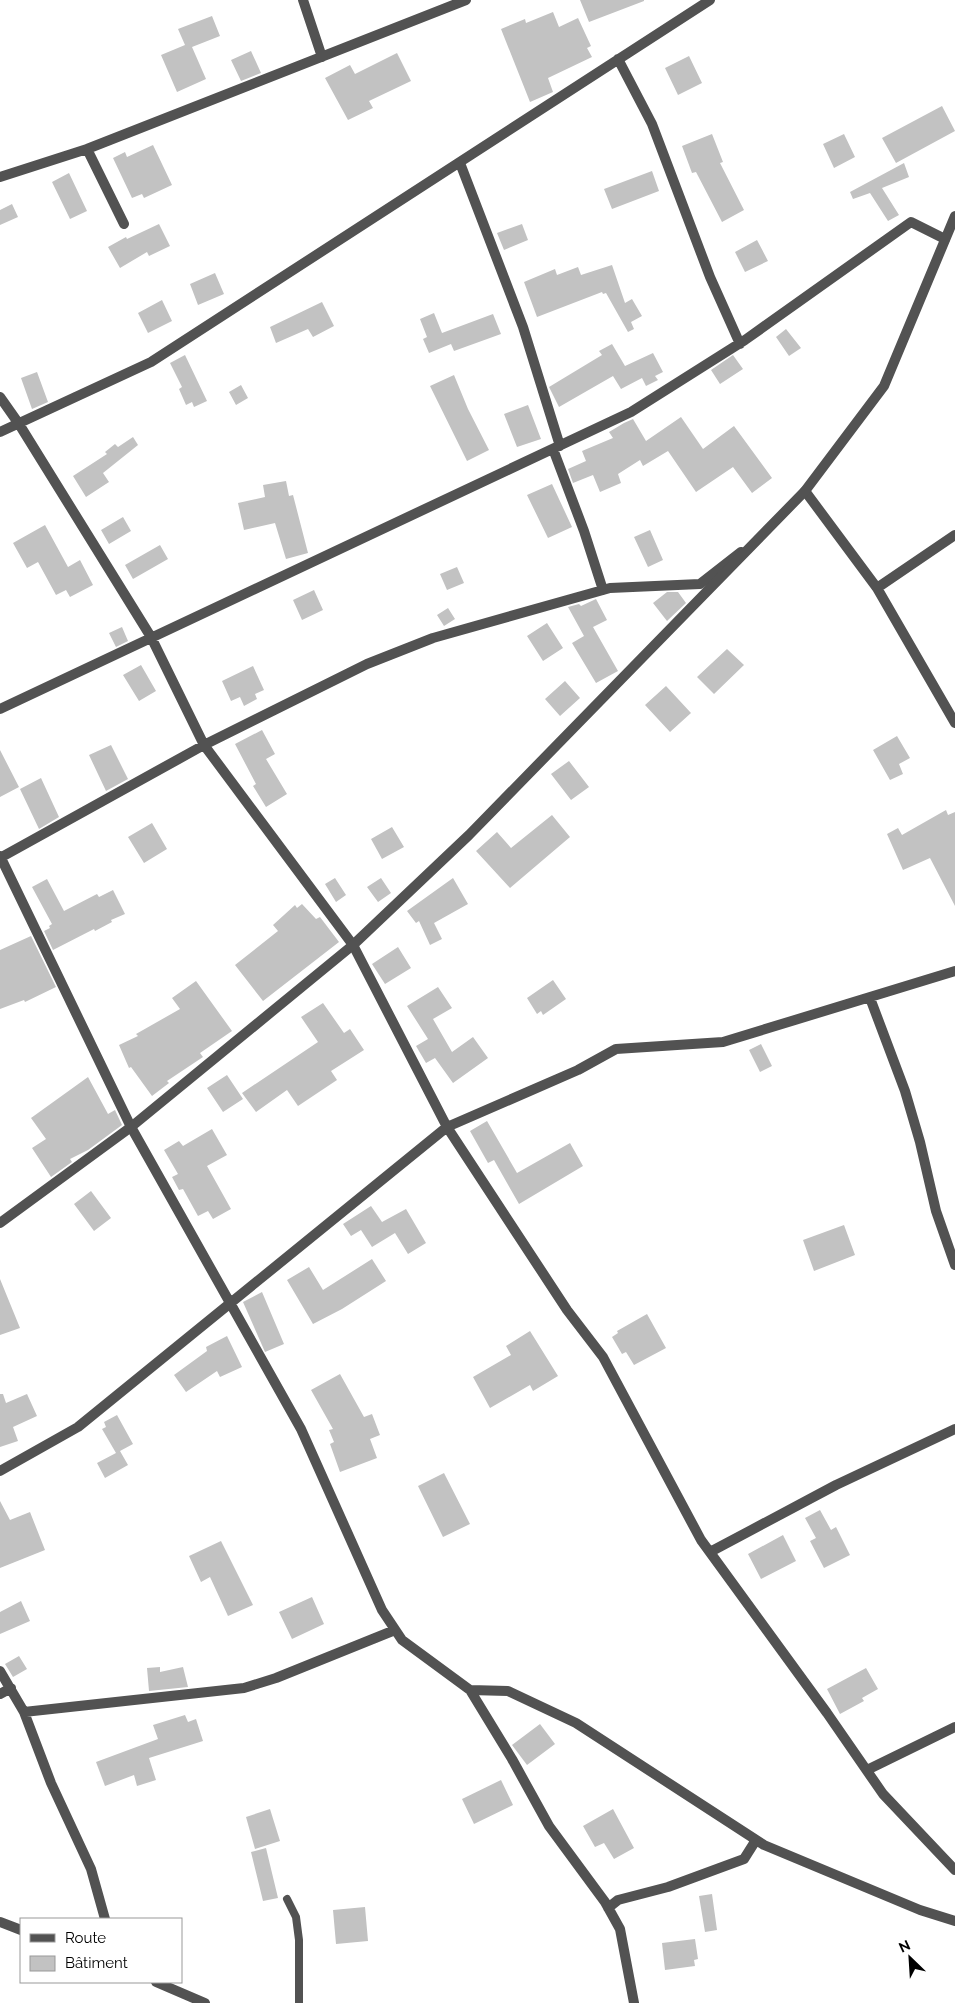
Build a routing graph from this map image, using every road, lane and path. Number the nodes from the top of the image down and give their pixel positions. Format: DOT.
graph roads {
  1 [pos="303,0"];
  2 [pos="466,0"];
  3 [pos="710,0"];
  4 [pos="322,57"];
  5 [pos="618,59"];
  6 [pos="87,149"];
  7 [pos="460,163"];
  8 [pos="0,177"];
  9 [pos="954,221"];
  10 [pos="124,224"];
  11 [pos="945,239"];
  12 [pos="740,344"];
  13 [pos="0,397"];
  14 [pos="19,424"];
  15 [pos="0,432"];
  16 [pos="557,448"];
  17 [pos="805,491"];
  18 [pos="955,535"];
  19 [pos="762,537"];
  20 [pos="877,588"];
  21 [pos="603,590"];
  22 [pos="151,637"];
  23 [pos="0,709"];
  24 [pos="955,723"];
  25 [pos="204,745"];
  26 [pos="0,857"];
  27 [pos="353,945"];
  28 [pos="955,971"];
  29 [pos="870,998"];
  30 [pos="131,1127"];
  31 [pos="446,1127"];
  32 [pos="0,1223"];
  33 [pos="955,1265"];
  34 [pos="231,1304"];
  35 [pos="955,1429"];
  36 [pos="0,1471"];
  37 [pos="710,1552"];
  38 [pos="395,1630"];
  39 [pos="0,1671"];
  40 [pos="11,1688"];
  41 [pos="470,1690"];
  42 [pos="0,1694"];
  43 [pos="24,1712"];
  44 [pos="955,1727"];
  45 [pos="867,1770"];
  46 [pos="756,1840"];
  47 [pos="955,1870"];
  48 [pos="287,1899"];
  49 [pos="608,1908"];
  50 [pos="105,1918"];
  51 [pos="955,1921"];
  52 [pos="0,1922"];
  53 [pos="20,1930"];
  54 [pos="158,1983"];
  55 [pos="205,2003"];
  56 [pos="299,2003"];
  57 [pos="634,2003"];
  1 -- 4 [label="street"];
  2 -- 4 [label="street"];
  3 -- 5 [label="street"];
  4 -- 6 [label="street"];
  5 -- 7 [label="street"];
  5 -- 12 [label="street"];
  6 -- 8 [label="street"];
  6 -- 10 [label="street"];
  7 -- 14 [label="street"];
  7 -- 16 [label="street"];
  9 -- 11 [label="street"];
  11 -- 12 [label="street"];
  11 -- 17 [label="street"];
  12 -- 16 [label="street"];
  13 -- 14 [label="street"];
  14 -- 15 [label="street"];
  14 -- 22 [label="street"];
  16 -- 21 [label="street"];
  16 -- 22 [label="street"];
  17 -- 19 [label="street"];
  17 -- 20 [label="street"];
  18 -- 20 [label="street"];
  19 -- 21 [label="street"];
  19 -- 27 [label="street"];
  20 -- 24 [label="street"];
  21 -- 25 [label="street"];
  22 -- 23 [label="street"];
  22 -- 25 [label="street"];
  25 -- 26 [label="street"];
  25 -- 27 [label="street"];
  26 -- 30 [label="street"];
  27 -- 30 [label="street"];
  27 -- 31 [label="street"];
  28 -- 29 [label="street"];
  29 -- 31 [label="street"];
  29 -- 33 [label="street"];
  30 -- 32 [label="street"];
  30 -- 34 [label="street"];
  31 -- 34 [label="street"];
  31 -- 37 [label="street"];
  34 -- 36 [label="street"];
  34 -- 38 [label="street"];
  35 -- 37 [label="street"];
  37 -- 45 [label="street"];
  38 -- 41 [label="street"];
  38 -- 43 [label="street"];
  39 -- 40 [label="street"];
  40 -- 42 [label="street"];
  40 -- 43 [label="street"];
  41 -- 46 [label="street"];
  41 -- 49 [label="street"];
  43 -- 50 [label="street"];
  44 -- 45 [label="street"];
  45 -- 47 [label="street"];
  46 -- 49 [label="street"];
  46 -- 51 [label="street"];
  48 -- 56 [label="lane"];
  49 -- 57 [label="street"];
  52 -- 53 [label="street"];
  54 -- 55 [label="street"];
}
